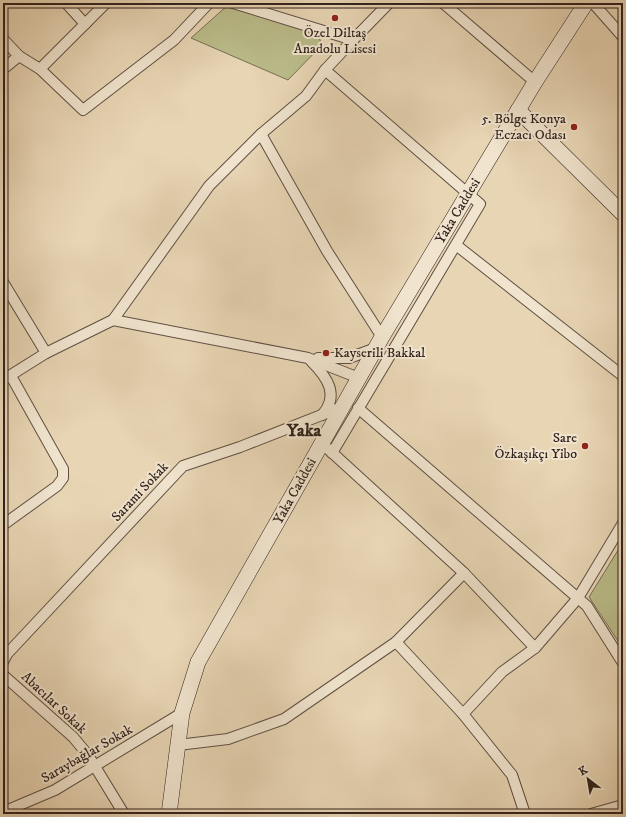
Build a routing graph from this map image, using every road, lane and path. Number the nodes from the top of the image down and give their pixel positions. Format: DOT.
graph roads {
  1 [pos="66,3"];
  2 [pos="106,3"];
  3 [pos="209,3"];
  4 [pos="233,3"];
  5 [pos="389,3"];
  6 [pos="443,3"];
  7 [pos="586,3"];
  8 [pos="594,3"];
  9 [pos="86,24"];
  10 [pos="623,37"];
  11 [pos="3,39"];
  12 [pos="353,40"];
  13 [pos="19,56"];
  14 [pos="40,69"];
  15 [pos="3,70"];
  16 [pos="325,70"];
  17 [pos="535,82"];
  18 [pos="518,110"];
  19 [pos="261,134"];
  20 [pos="468,194"];
  21 [pos="623,214"];
  22 [pos="456,245"];
  23 [pos="3,282"];
  24 [pos="113,320"];
  25 [pos="380,342"];
  26 [pos="46,353"];
  27 [pos="308,358"];
  28 [pos="623,376"];
  29 [pos="7,378"];
  30 [pos="359,378"];
  31 [pos="342,407"];
  32 [pos="358,408"];
  33 [pos="319,418"];
  34 [pos="327,448"];
  35 [pos="623,523"];
  36 [pos="3,525"];
  37 [pos="464,573"];
  38 [pos="578,598"];
  39 [pos="396,642"];
  40 [pos="535,648"];
  41 [pos="621,656"];
  42 [pos="3,662"];
  43 [pos="3,675"];
  44 [pos="182,713"];
  45 [pos="463,714"];
  46 [pos="178,744"];
  47 [pos="95,767"];
  48 [pos="623,805"];
  49 [pos="3,812"];
  50 [pos="610,812"];
  51 [pos="124,814"];
  52 [pos="169,814"];
  53 [pos="524,814"];
  54 [pos="591,814"];
  1 -- 9 [label="street"];
  2 -- 9 [label="street"];
  3 -- 14 [label="street"];
  4 -- 12 [label="street"];
  5 -- 12 [label="street"];
  6 -- 17 [label="street"];
  7 -- 17 [label="street, Yaka Caddesi"];
  8 -- 10 [label="street"];
  9 -- 14 [label="street"];
  11 -- 13 [label="street"];
  12 -- 16 [label="street"];
  13 -- 14 [label="street"];
  13 -- 15 [label="street"];
  16 -- 19 [label="street"];
  16 -- 20 [label="street"];
  17 -- 18 [label="street, Yaka Caddesi"];
  18 -- 20 [label="street, Yaka Caddesi"];
  18 -- 21 [label="street"];
  19 -- 24 [label="street"];
  19 -- 25 [label="street"];
  20 -- 22 [label="street"];
  20 -- 25 [label="street, Yaka Caddesi"];
  22 -- 28 [label="street"];
  22 -- 32 [label="street"];
  23 -- 26 [label="street"];
  24 -- 26 [label="street"];
  24 -- 27 [label="street"];
  25 -- 27 [label="street"];
  25 -- 30 [label="street, Yaka Caddesi"];
  26 -- 29 [label="street"];
  27 -- 30 [label="street"];
  27 -- 33 [label="street"];
  29 -- 36 [label="street"];
  30 -- 31 [label="street, Yaka Caddesi"];
  31 -- 33 [label="street, Sarami Sokak"];
  31 -- 34 [label="street, Yaka Caddesi"];
  32 -- 34 [label="street"];
  32 -- 38 [label="street"];
  33 -- 42 [label="street, Sarami Sokak"];
  34 -- 37 [label="street"];
  34 -- 44 [label="street, Yaka Caddesi"];
  35 -- 38 [label="street"];
  37 -- 39 [label="street"];
  37 -- 40 [label="street"];
  38 -- 40 [label="street"];
  38 -- 41 [label="street"];
  39 -- 45 [label="street"];
  39 -- 46 [label="street"];
  40 -- 45 [label="street"];
  43 -- 47 [label="street, Abacılar Sokak"];
  44 -- 46 [label="street, Yaka Caddesi"];
  44 -- 47 [label="street, Saraybağlar Sokak"];
  45 -- 53 [label="street"];
  46 -- 52 [label="street, Yaka Caddesi"];
  47 -- 49 [label="street, Saraybağlar Sokak"];
  47 -- 51 [label="street, Abacılar Sokak"];
  48 -- 50 [label="street"];
  50 -- 54 [label="street"];
}
